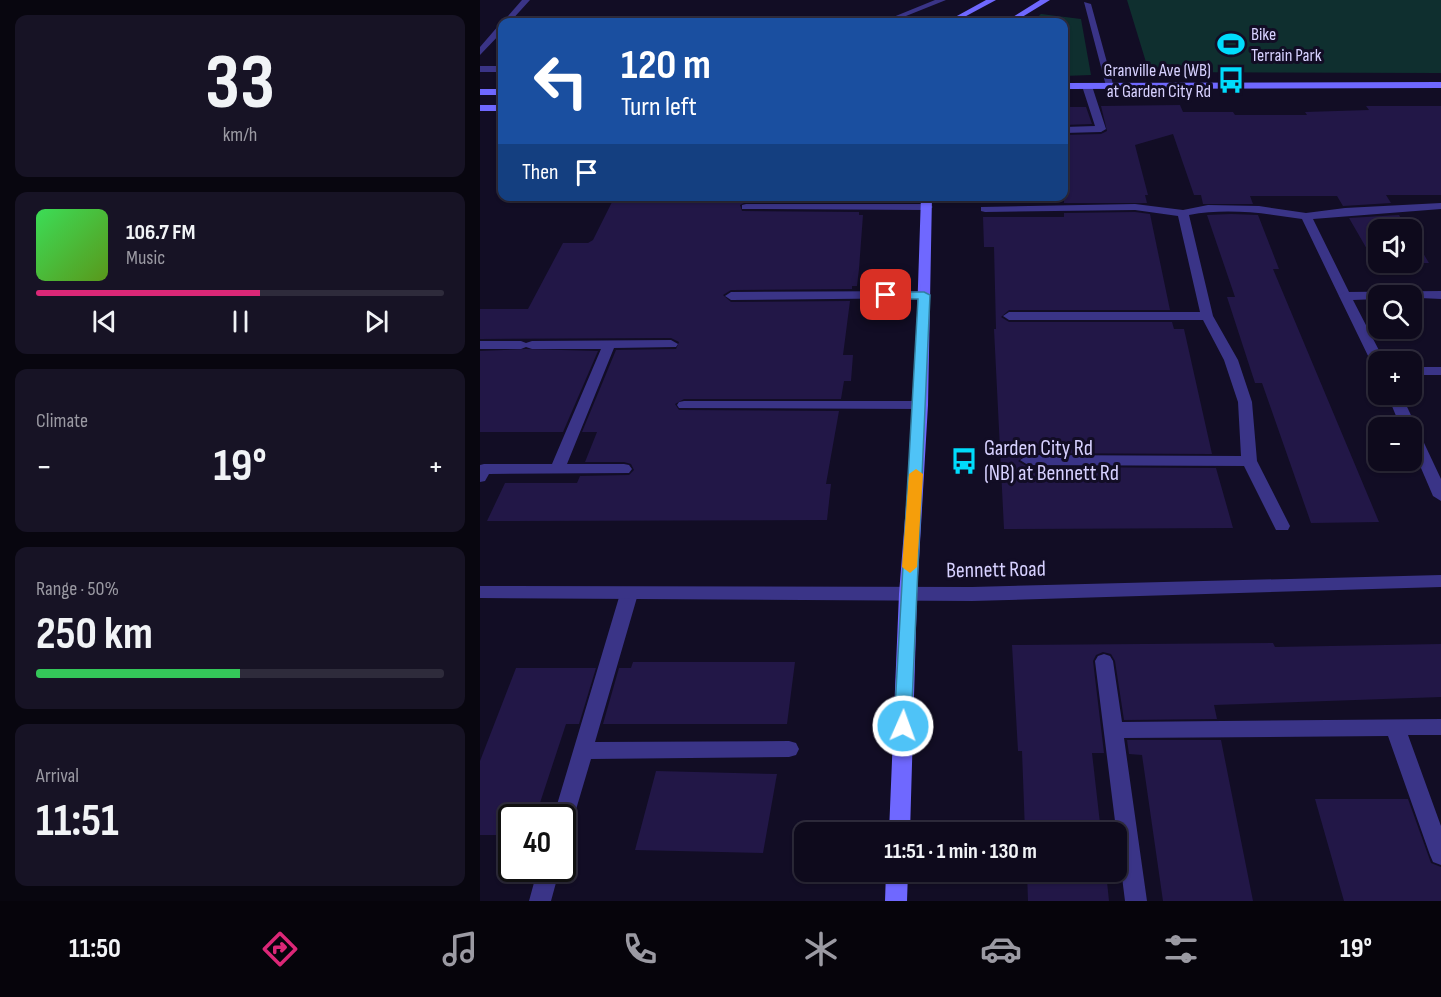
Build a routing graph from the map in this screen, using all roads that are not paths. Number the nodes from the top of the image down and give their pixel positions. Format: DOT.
graph roads {
  1 [pos="526,0"];
  2 [pos="942,0"];
  3 [pos="992,0"];
  4 [pos="1046,0"];
  5 [pos="1087,4"];
  6 [pos="510,18"];
  7 [pos="895,18"];
  8 [pos="958,18"];
  9 [pos="1019,18"];
  10 [pos="498,32"];
  11 [pos="480,52"];
  12 [pos="480,69"];
  13 [pos="498,69"];
  14 [pos="1068,86"];
  15 [pos="1087,86"];
  16 [pos="1111,86"];
  17 [pos="1441,86"];
  18 [pos="480,92"];
  19 [pos="498,92"];
  20 [pos="480,108"];
  21 [pos="498,108"];
  22 [pos="1068,130"];
  23 [pos="927,202"];
  24 [pos="1441,206"];
  25 [pos="746,207"];
  26 [pos="985,209"];
  27 [pos="1183,213"];
  28 [pos="1306,216"];
  29 [pos="924,295"];
  30 [pos="1441,295"];
  31 [pos="731,296"];
  32 [pos="1346,296"];
  33 [pos="1010,316"];
  34 [pos="1207,316"];
  35 [pos="671,344"];
  36 [pos="480,345"];
  37 [pos="609,345"];
  38 [pos="1373,351"];
  39 [pos="1422,371"];
  40 [pos="1441,371"];
  41 [pos="684,405"];
  42 [pos="921,405"];
  43 [pos="1422,454"];
  44 [pos="1028,460"];
  45 [pos="1249,461"];
  46 [pos="557,469"];
  47 [pos="624,469"];
  48 [pos="480,477"];
  49 [pos="1441,496"];
  50 [pos="1282,526"];
  51 [pos="1441,582"];
  52 [pos="480,592"];
  53 [pos="629,594"];
  54 [pos="908,594"];
  55 [pos="1104,662"];
  56 [pos="1395,727"];
  57 [pos="1441,727"];
  58 [pos="1115,730"];
  59 [pos="789,749"];
  60 [pos="583,751"];
  61 [pos="568,804"];
  62 [pos="898,822"];
  63 [pos="1441,855"];
  64 [pos="545,882"];
  65 [pos="897,882"];
  66 [pos="540,901"];
  67 [pos="896,901"];
  68 [pos="1136,901"];
  1 -- 6 [label="street"];
  2 -- 7 [label="street"];
  3 -- 8 [label="street"];
  4 -- 9 [label="street"];
  5 -- 16 [label="street"];
  10 -- 11 [label="street"];
  12 -- 13 [label="street"];
  14 -- 15 [label="street"];
  15 -- 16 [label="street"];
  15 -- 22 [label="street"];
  16 -- 17 [label="street"];
  18 -- 19 [label="street"];
  20 -- 21 [label="street"];
  23 -- 25 [label="street"];
  23 -- 29 [label="street"];
  24 -- 28 [label="street"];
  26 -- 27 [label="street"];
  27 -- 28 [label="street"];
  27 -- 34 [label="street"];
  28 -- 32 [label="street"];
  29 -- 31 [label="street"];
  29 -- 42 [label="street"];
  30 -- 32 [label="street"];
  32 -- 38 [label="street"];
  33 -- 34 [label="street"];
  34 -- 45 [label="street"];
  35 -- 37 [label="street"];
  36 -- 37 [label="street"];
  37 -- 46 [label="street"];
  39 -- 40 [label="street"];
  41 -- 42 [label="street"];
  42 -- 54 [label="street"];
  43 -- 49 [label="street"];
  44 -- 45 [label="street"];
  45 -- 50 [label="street"];
  46 -- 47 [label="street"];
  46 -- 48 [label="street"];
  51 -- 54 [label="street, Bennett Road"];
  52 -- 53 [label="street, Bennett Road"];
  53 -- 54 [label="street, Bennett Road"];
  53 -- 60 [label="street"];
  54 -- 62 [label="street"];
  55 -- 58 [label="street"];
  56 -- 57 [label="street"];
  56 -- 58 [label="street"];
  56 -- 63 [label="street"];
  58 -- 68 [label="street"];
  59 -- 60 [label="street"];
  60 -- 61 [label="street"];
  64 -- 66 [label="street"];
  65 -- 67 [label="street"];
}
